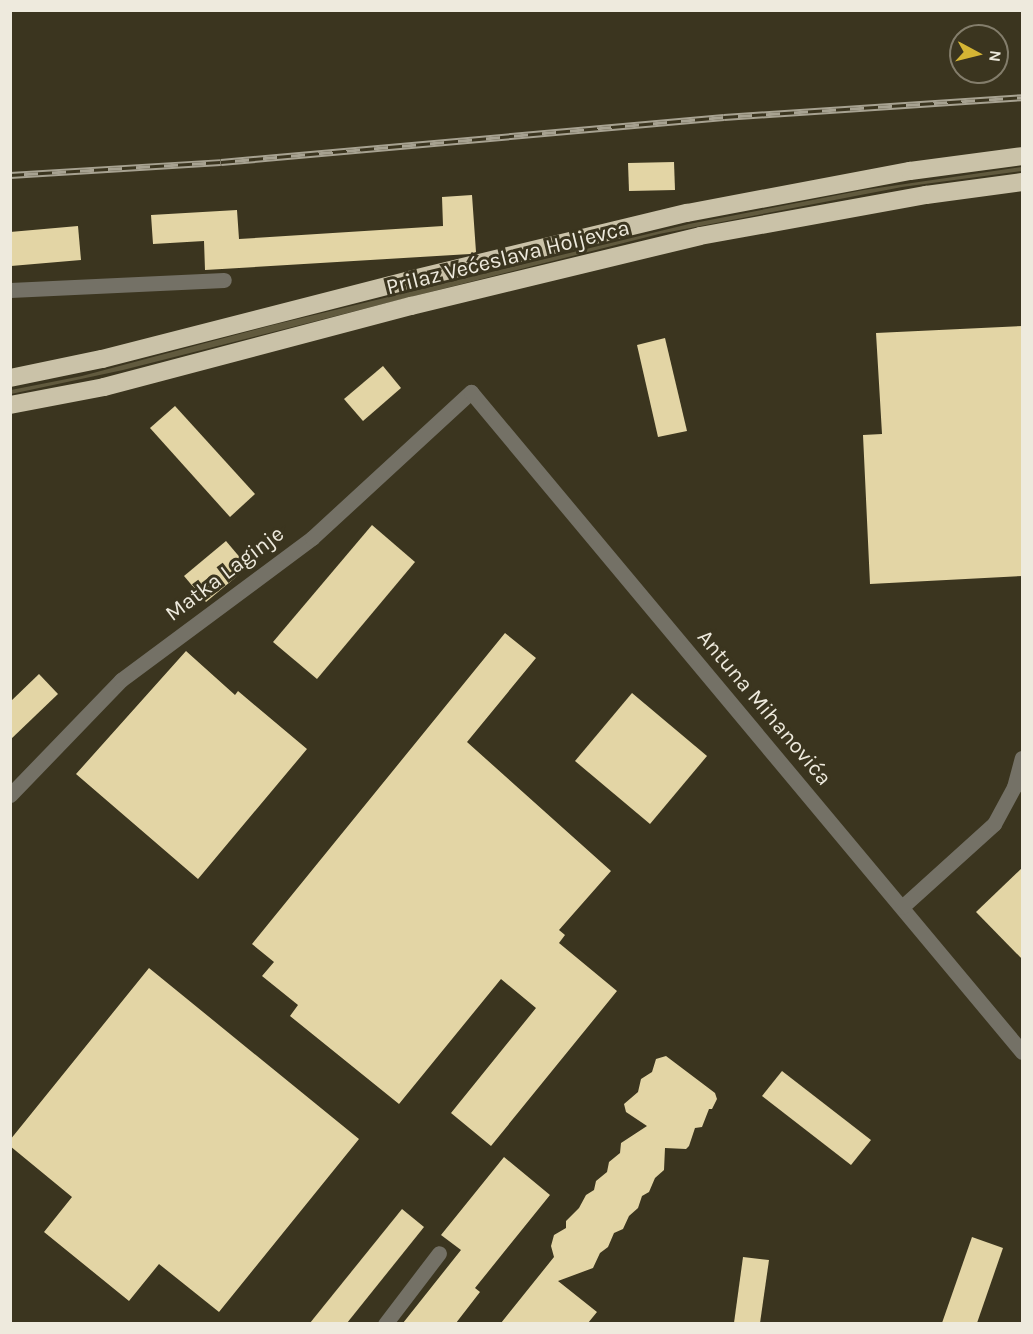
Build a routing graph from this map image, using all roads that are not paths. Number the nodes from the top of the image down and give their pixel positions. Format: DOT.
graph roads {
  1 [pos="1023,156"];
  2 [pos="1023,183"];
  3 [pos="224,279"];
  4 [pos="10,290"];
  5 [pos="11,378"];
  6 [pos="471,392"];
  7 [pos="10,405"];
  8 [pos="1023,758"];
  9 [pos="10,795"];
  10 [pos="902,908"];
  11 [pos="1023,1052"];
  12 [pos="439,1253"];
  13 [pos="385,1323"];
  1 -- 5 [label="highway, Prilaz Većeslava Holjevca"];
  2 -- 7 [label="highway, Prilaz Većeslava Holjevca"];
  3 -- 4 [label="street"];
  6 -- 9 [label="street, Matka Laginje"];
  6 -- 10 [label="street, Antuna Mihanovića"];
  8 -- 10 [label="street"];
  10 -- 11 [label="street, Antuna Mihanovića"];
  12 -- 13 [label="street"];
}
